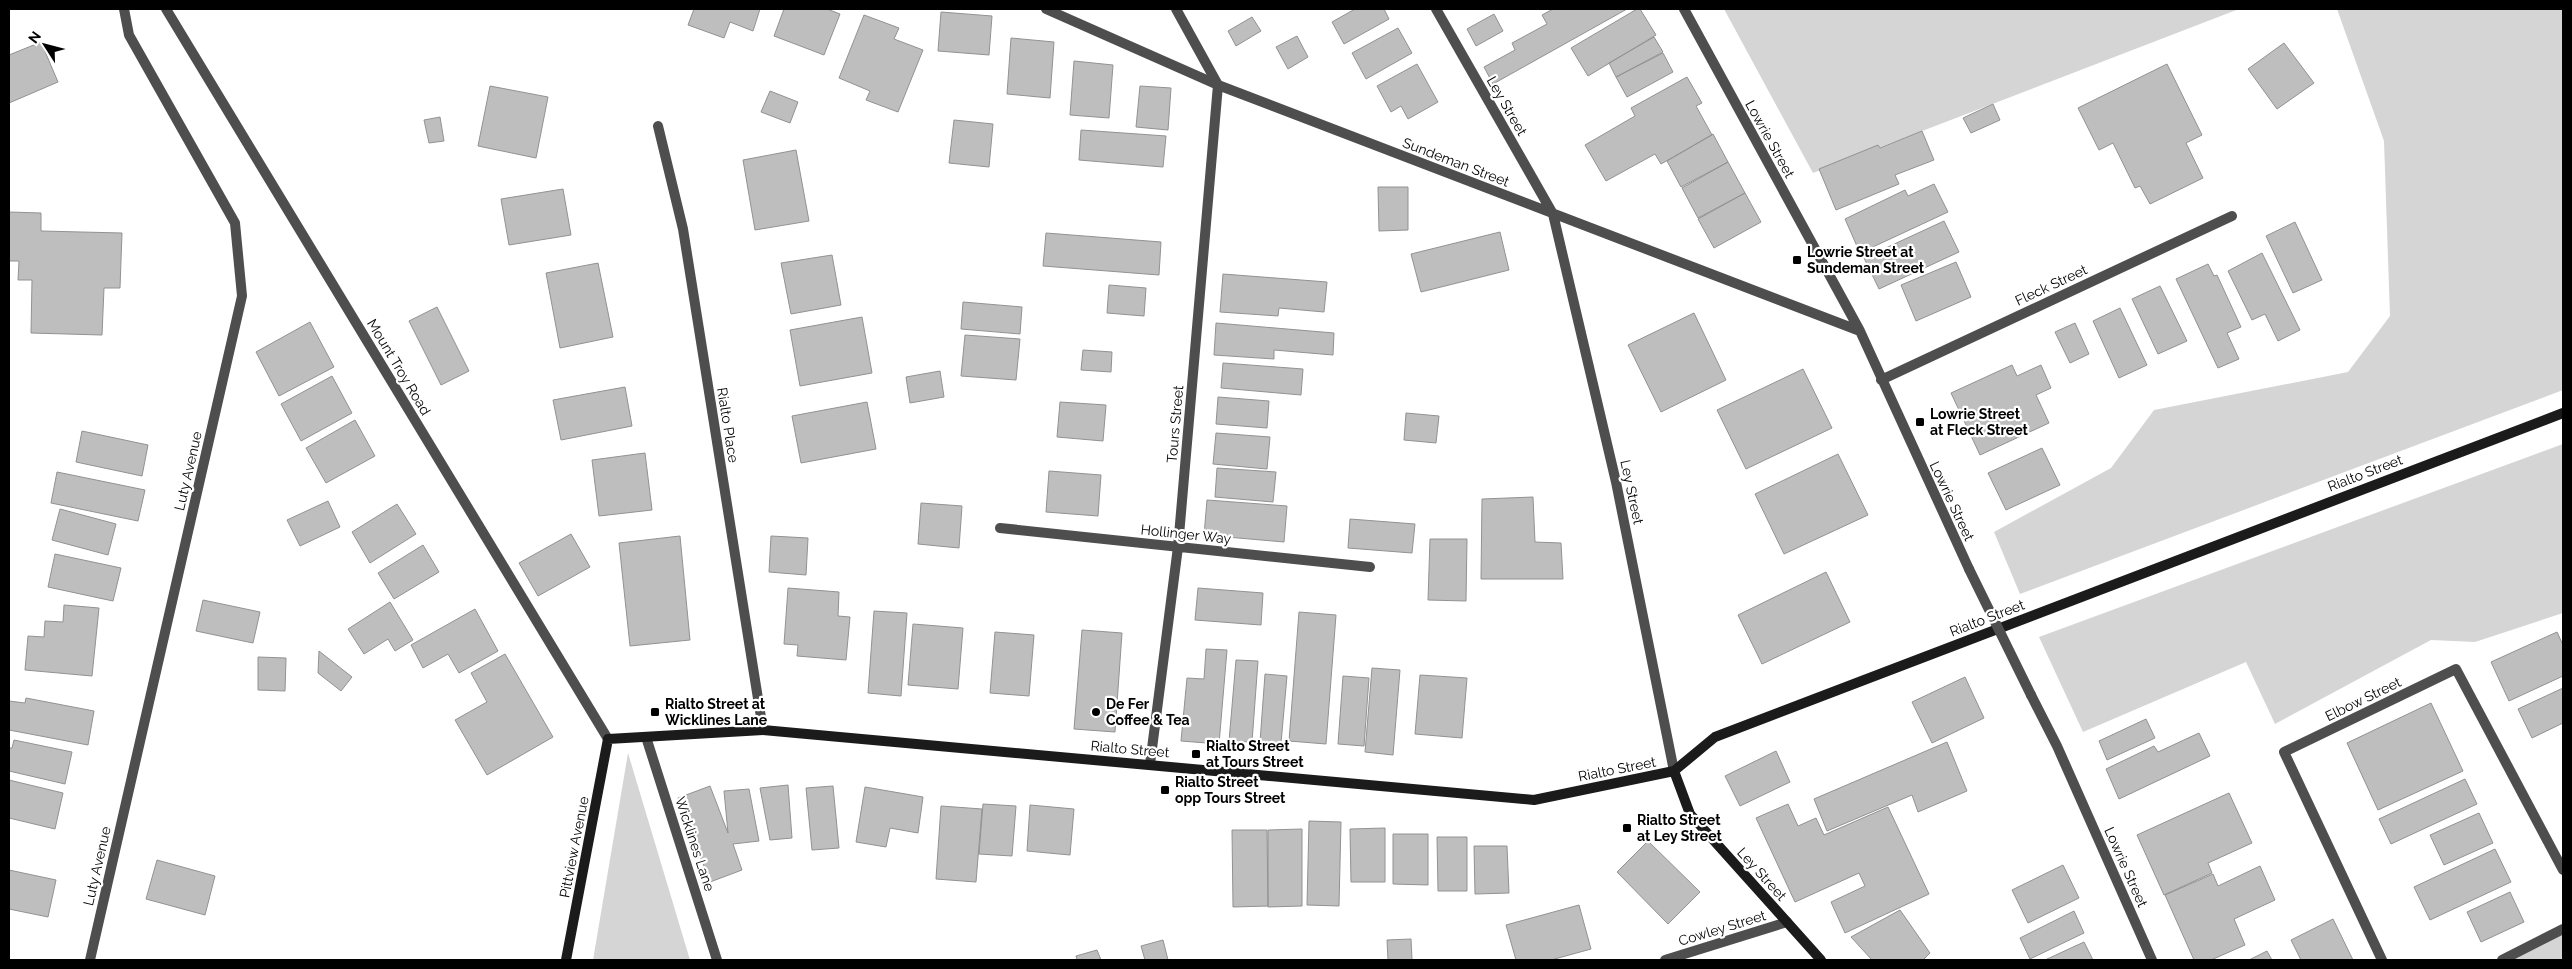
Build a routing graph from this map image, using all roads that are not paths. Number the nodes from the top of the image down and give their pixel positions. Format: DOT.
graph roads {
  1 [pos="124,9"];
  2 [pos="166,9"];
  3 [pos="1046,9"];
  4 [pos="1176,9"];
  5 [pos="1436,9"];
  6 [pos="1684,9"];
  7 [pos="1218,85"];
  8 [pos="658,126"];
  9 [pos="1553,214"];
  10 [pos="2232,216"];
  11 [pos="1860,331"];
  12 [pos="1880,380"];
  13 [pos="2563,413"];
  14 [pos="1000,528"];
  15 [pos="1178,547"];
  16 [pos="1370,568"];
  17 [pos="763,730"];
  18 [pos="646,737"];
  19 [pos="608,739"];
  20 [pos="1150,764"];
  21 [pos="1674,771"];
  22 [pos="2563,870"];
  23 [pos="1787,922"];
  24 [pos="2563,929"];
  25 [pos="90,960"];
  26 [pos="566,960"];
  27 [pos="717,960"];
  28 [pos="1665,960"];
  29 [pos="1821,960"];
  30 [pos="2152,960"];
  31 [pos="2382,960"];
  32 [pos="2502,960"];
  1 -- 25 [label="street, Luty Avenue"];
  2 -- 19 [label="street, Mount Troy Road"];
  3 -- 7 [label="street, Sundeman Street"];
  4 -- 7 [label="street"];
  5 -- 9 [label="street, Ley Street"];
  6 -- 11 [label="street, Lowrie Street"];
  7 -- 9 [label="street, Sundeman Street"];
  7 -- 15 [label="street, Tours Street"];
  8 -- 17 [label="street, Rialto Place"];
  9 -- 11 [label="street, Sundeman Street"];
  9 -- 21 [label="street, Ley Street"];
  10 -- 12 [label="street, Fleck Street"];
  11 -- 12 [label="street, Lowrie Street"];
  12 -- 30 [label="street, Lowrie Street, bridge"];
  13 -- 21 [label="street, Rialto Street"];
  14 -- 15 [label="street, Hollinger Way"];
  15 -- 16 [label="street, Hollinger Way"];
  15 -- 20 [label="street, Tours Street"];
  17 -- 18 [label="street, Rialto Street"];
  17 -- 20 [label="street, Rialto Street"];
  18 -- 19 [label="street, Rialto Street"];
  18 -- 27 [label="street, Wicklines Lane"];
  19 -- 26 [label="street, Pittview Avenue"];
  20 -- 21 [label="street, Rialto Street"];
  21 -- 23 [label="street, Ley Street"];
  22 -- 31 [label="street, Elbow Street"];
  23 -- 28 [label="street, Cowley Street"];
  23 -- 29 [label="street, Ley Street"];
  24 -- 32 [label="street"];
}
